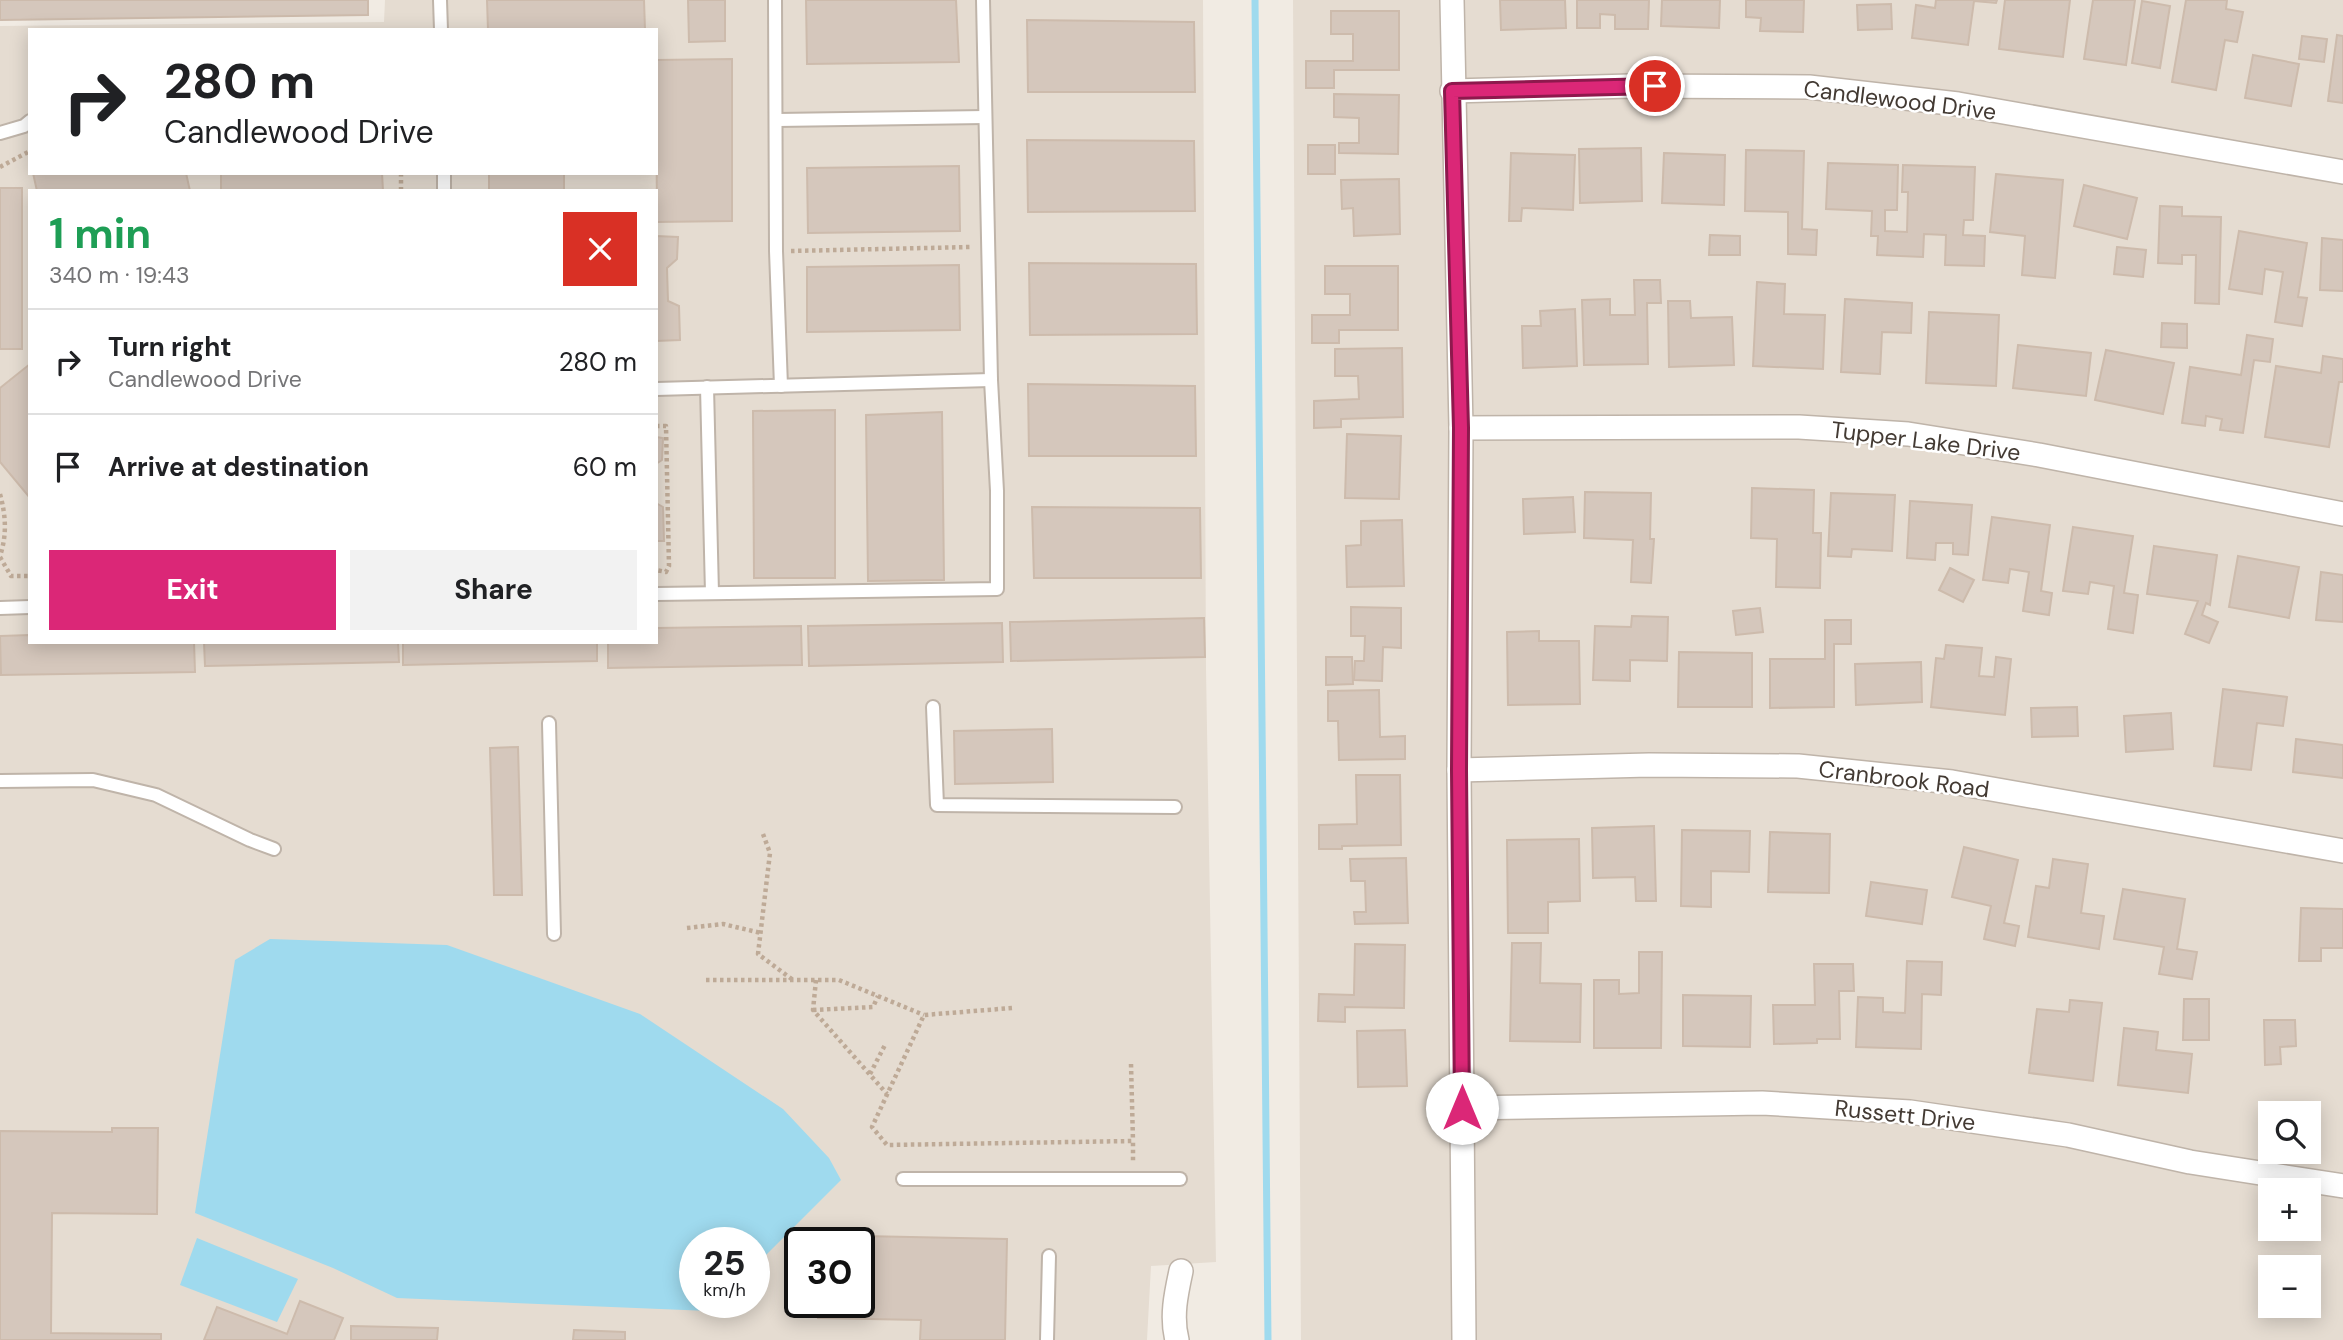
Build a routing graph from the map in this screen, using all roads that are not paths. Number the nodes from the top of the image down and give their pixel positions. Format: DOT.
graph roads {
  1 [pos="440,0"];
  2 [pos="775,0"];
  3 [pos="983,0"];
  4 [pos="1452,0"];
  5 [pos="441,28"];
  6 [pos="1452,91"];
  7 [pos="985,117"];
  8 [pos="777,120"];
  9 [pos="28,123"];
  10 [pos="0,133"];
  11 [pos="2343,172"];
  12 [pos="991,380"];
  13 [pos="781,386"];
  14 [pos="707,387"];
  15 [pos="658,388"];
  16 [pos="1461,428"];
  17 [pos="2343,514"];
  18 [pos="712,593"];
  19 [pos="658,594"];
  20 [pos="28,607"];
  21 [pos="0,608"];
  22 [pos="933,707"];
  23 [pos="549,723"];
  24 [pos="1459,770"];
  25 [pos="0,781"];
  26 [pos="1175,807"];
  27 [pos="274,849"];
  28 [pos="2343,851"];
  29 [pos="554,934"];
  30 [pos="1462,1108"];
  31 [pos="903,1179"];
  32 [pos="1180,1179"];
  33 [pos="2343,1186"];
  34 [pos="1049,1256"];
  35 [pos="1181,1271"];
  36 [pos="1047,1340"];
  37 [pos="1177,1340"];
  38 [pos="1464,1340"];
  1 -- 5 [label="lane"];
  2 -- 8 [label="lane"];
  3 -- 7 [label="lane"];
  4 -- 6 [label="street"];
  6 -- 11 [label="street, Candlewood Drive"];
  6 -- 16 [label="street"];
  7 -- 8 [label="lane"];
  7 -- 12 [label="lane"];
  8 -- 13 [label="lane"];
  9 -- 10 [label="lane"];
  12 -- 13 [label="lane"];
  12 -- 18 [label="lane"];
  13 -- 14 [label="lane"];
  14 -- 15 [label="lane"];
  14 -- 18 [label="lane"];
  16 -- 17 [label="street, Tupper Lake Drive"];
  16 -- 24 [label="street"];
  18 -- 19 [label="lane"];
  20 -- 21 [label="lane"];
  22 -- 26 [label="lane"];
  23 -- 29 [label="lane"];
  24 -- 28 [label="street, Cranbrook Road"];
  24 -- 30 [label="street"];
  25 -- 27 [label="lane"];
  30 -- 33 [label="street, Russett Drive"];
  30 -- 38 [label="street"];
  31 -- 32 [label="lane"];
  34 -- 36 [label="lane"];
  35 -- 37 [label="street"];
}
